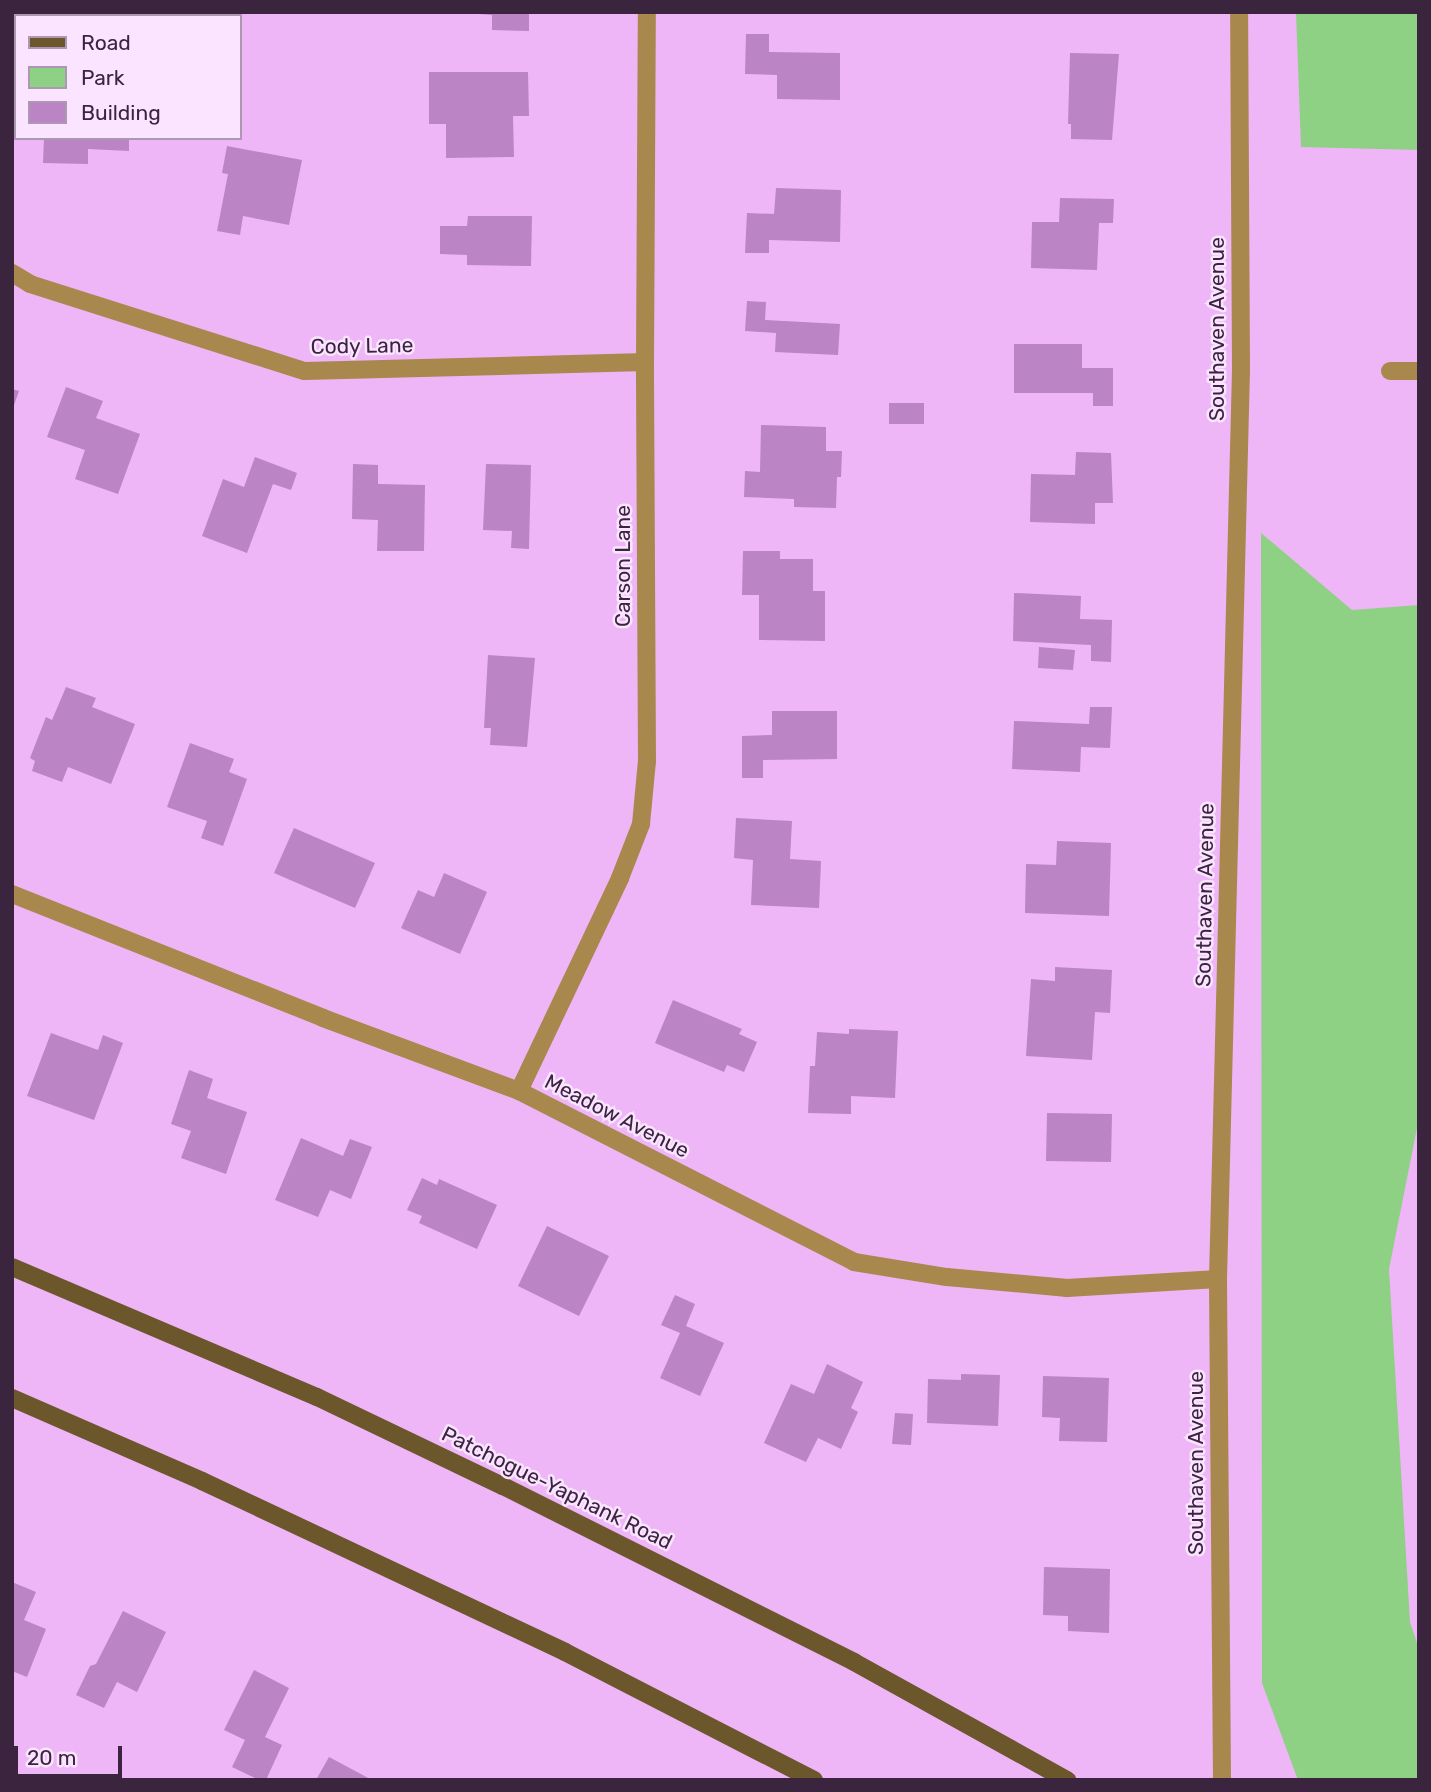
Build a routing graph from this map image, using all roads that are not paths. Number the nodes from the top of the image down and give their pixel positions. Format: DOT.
graph roads {
  1 [pos="647,12"];
  2 [pos="1239,12"];
  3 [pos="12,273"];
  4 [pos="645,362"];
  5 [pos="1390,371"];
  6 [pos="1419,371"];
  7 [pos="12,894"];
  8 [pos="519,1091"];
  9 [pos="12,1267"];
  10 [pos="1218,1279"];
  11 [pos="12,1398"];
  12 [pos="814,1780"];
  13 [pos="1067,1780"];
  14 [pos="1222,1780"];
  1 -- 4 [label="street, Carson Lane"];
  2 -- 10 [label="street, Southaven Avenue"];
  3 -- 4 [label="street, Cody Lane"];
  4 -- 8 [label="street, Carson Lane"];
  5 -- 6 [label="street"];
  7 -- 8 [label="street, Meadow Avenue"];
  8 -- 10 [label="street, Meadow Avenue"];
  9 -- 13 [label="main road, Patchogue-Yaphank Road"];
  10 -- 14 [label="street, Southaven Avenue"];
  11 -- 12 [label="main road"];
}
